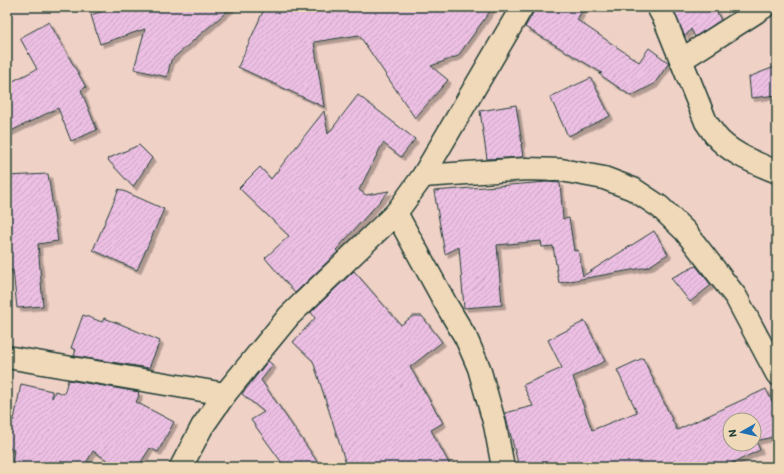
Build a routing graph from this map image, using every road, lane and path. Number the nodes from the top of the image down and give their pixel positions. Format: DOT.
graph roads {
  1 [pos="522,7"];
  2 [pos="658,7"];
  3 [pos="764,7"];
  4 [pos="681,60"];
  5 [pos="777,172"];
  6 [pos="423,176"];
  7 [pos="396,212"];
  8 [pos="7,357"];
  9 [pos="777,374"];
  10 [pos="225,394"];
  11 [pos="181,467"];
  12 [pos="503,467"];
  1 -- 6 [label="street"];
  2 -- 4 [label="street"];
  3 -- 4 [label="street"];
  4 -- 5 [label="street"];
  6 -- 7 [label="street"];
  6 -- 9 [label="street"];
  7 -- 10 [label="street"];
  7 -- 12 [label="street"];
  8 -- 10 [label="street"];
  10 -- 11 [label="street"];
}
